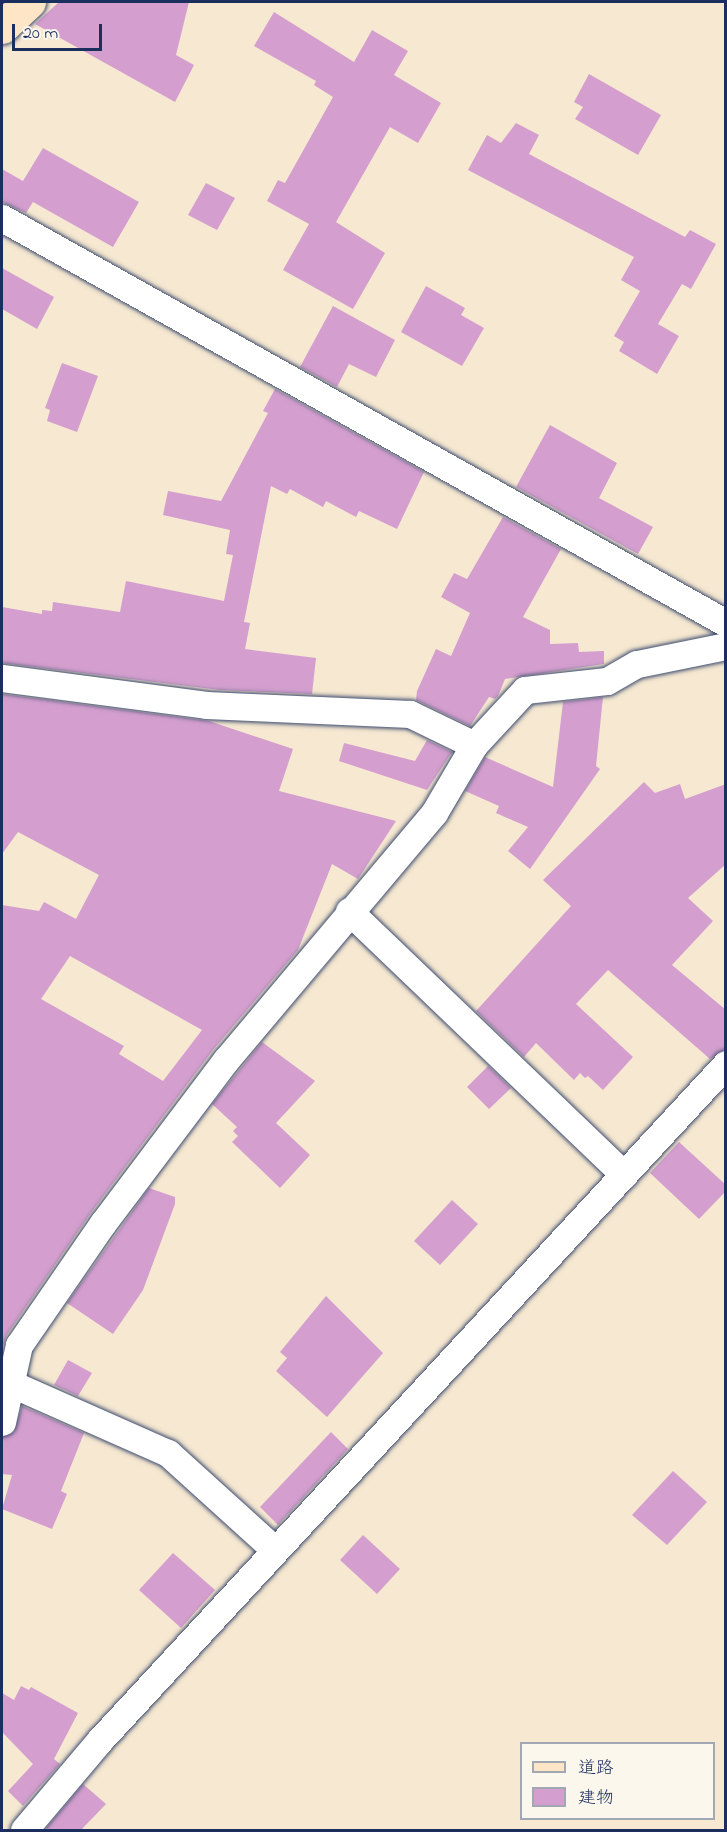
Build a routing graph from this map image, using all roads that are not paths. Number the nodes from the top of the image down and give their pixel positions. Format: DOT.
graph roads {
  1 [pos="29,2"];
  2 [pos="2,27"];
  3 [pos="2,218"];
  4 [pos="726,623"];
  5 [pos="726,646"];
  6 [pos="2,678"];
  7 [pos="474,745"];
  8 [pos="349,911"];
  9 [pos="726,1064"];
  10 [pos="624,1175"];
  11 [pos="12,1384"];
  12 [pos="2,1422"];
  13 [pos="275,1550"];
  14 [pos="24,1830"];
  1 -- 2 [label="main road"];
  3 -- 4 [label="street"];
  5 -- 7 [label="street"];
  6 -- 7 [label="street"];
  7 -- 8 [label="street"];
  8 -- 10 [label="street"];
  8 -- 11 [label="street"];
  9 -- 10 [label="street"];
  10 -- 13 [label="street"];
  11 -- 12 [label="street"];
  11 -- 13 [label="street"];
  13 -- 14 [label="street"];
}
